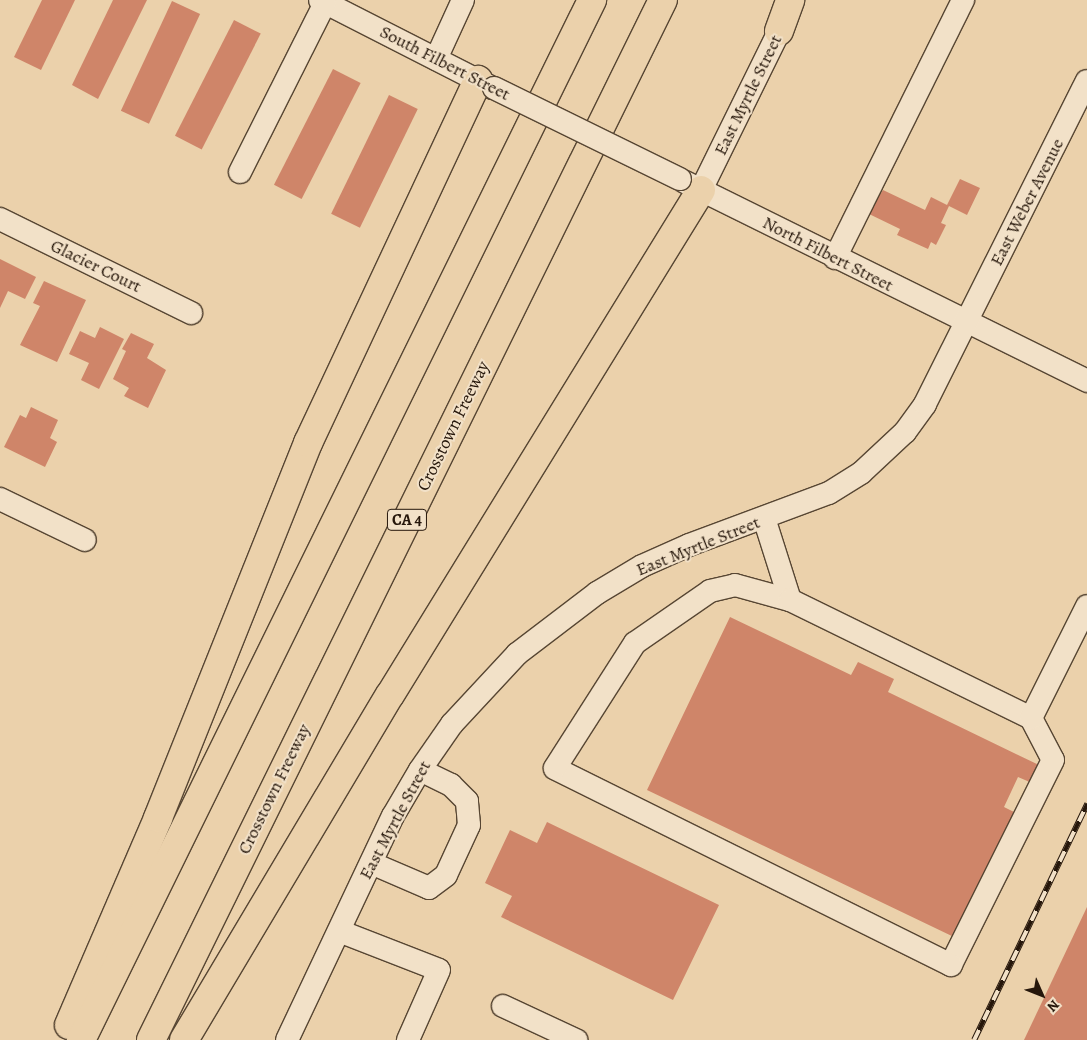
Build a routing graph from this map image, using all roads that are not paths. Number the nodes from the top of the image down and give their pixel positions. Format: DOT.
graph roads {
  1 [pos="463,0"];
  2 [pos="592,0"];
  3 [pos="663,0"];
  4 [pos="790,0"];
  5 [pos="794,0"];
  6 [pos="963,0"];
  7 [pos="322,1"];
  8 [pos="779,31"];
  9 [pos="436,59"];
  10 [pos="1087,81"];
  11 [pos="486,84"];
  12 [pos="570,126"];
  13 [pos="240,172"];
  14 [pos="690,185"];
  15 [pos="0,219"];
  16 [pos="835,258"];
  17 [pos="191,313"];
  18 [pos="966,323"];
  19 [pos="1087,381"];
  20 [pos="0,498"];
  21 [pos="764,518"];
  22 [pos="85,540"];
  23 [pos="790,600"];
  24 [pos="1087,606"];
  25 [pos="1031,718"];
  26 [pos="420,770"];
  27 [pos="372,863"];
  28 [pos="340,930"];
  29 [pos="503,1006"];
  30 [pos="63,1040"];
  31 [pos="81,1040"];
  32 [pos="151,1040"];
  33 [pos="184,1040"];
  34 [pos="287,1040"];
  35 [pos="408,1040"];
  36 [pos="576,1040"];
  1 -- 9 [label="street"];
  2 -- 31 [label="highway"];
  3 -- 32 [label="highway, Crosstown Freeway / CA 4"];
  4 -- 8 [label="highway"];
  5 -- 8 [label="street, East Myrtle Street"];
  6 -- 16 [label="street"];
  7 -- 9 [label="street, South Filbert Street"];
  7 -- 13 [label="street"];
  8 -- 14 [label="street, East Myrtle Street"];
  9 -- 11 [label="street, South Filbert Street"];
  10 -- 18 [label="street, East Weber Avenue"];
  11 -- 12 [label="street, South Filbert Street, bridge"];
  11 -- 30 [label="highway"];
  12 -- 14 [label="street, North Filbert Street, bridge"];
  14 -- 16 [label="street, North Filbert Street"];
  14 -- 33 [label="highway"];
  15 -- 17 [label="street, Glacier Court"];
  16 -- 18 [label="street, North Filbert Street"];
  18 -- 19 [label="street, North Filbert Street"];
  18 -- 21 [label="street, East Myrtle Street"];
  20 -- 22 [label="street"];
  21 -- 23 [label="street"];
  21 -- 26 [label="street, East Myrtle Street"];
  23 -- 25 [label="street"];
  23 -- 25 [label="street"];
  24 -- 25 [label="street"];
  26 -- 27 [label="street, East Myrtle Street"];
  26 -- 27 [label="street"];
  27 -- 28 [label="street, East Myrtle Street"];
  28 -- 34 [label="street, East Myrtle Street"];
  28 -- 35 [label="street"];
  29 -- 36 [label="street"];
}
